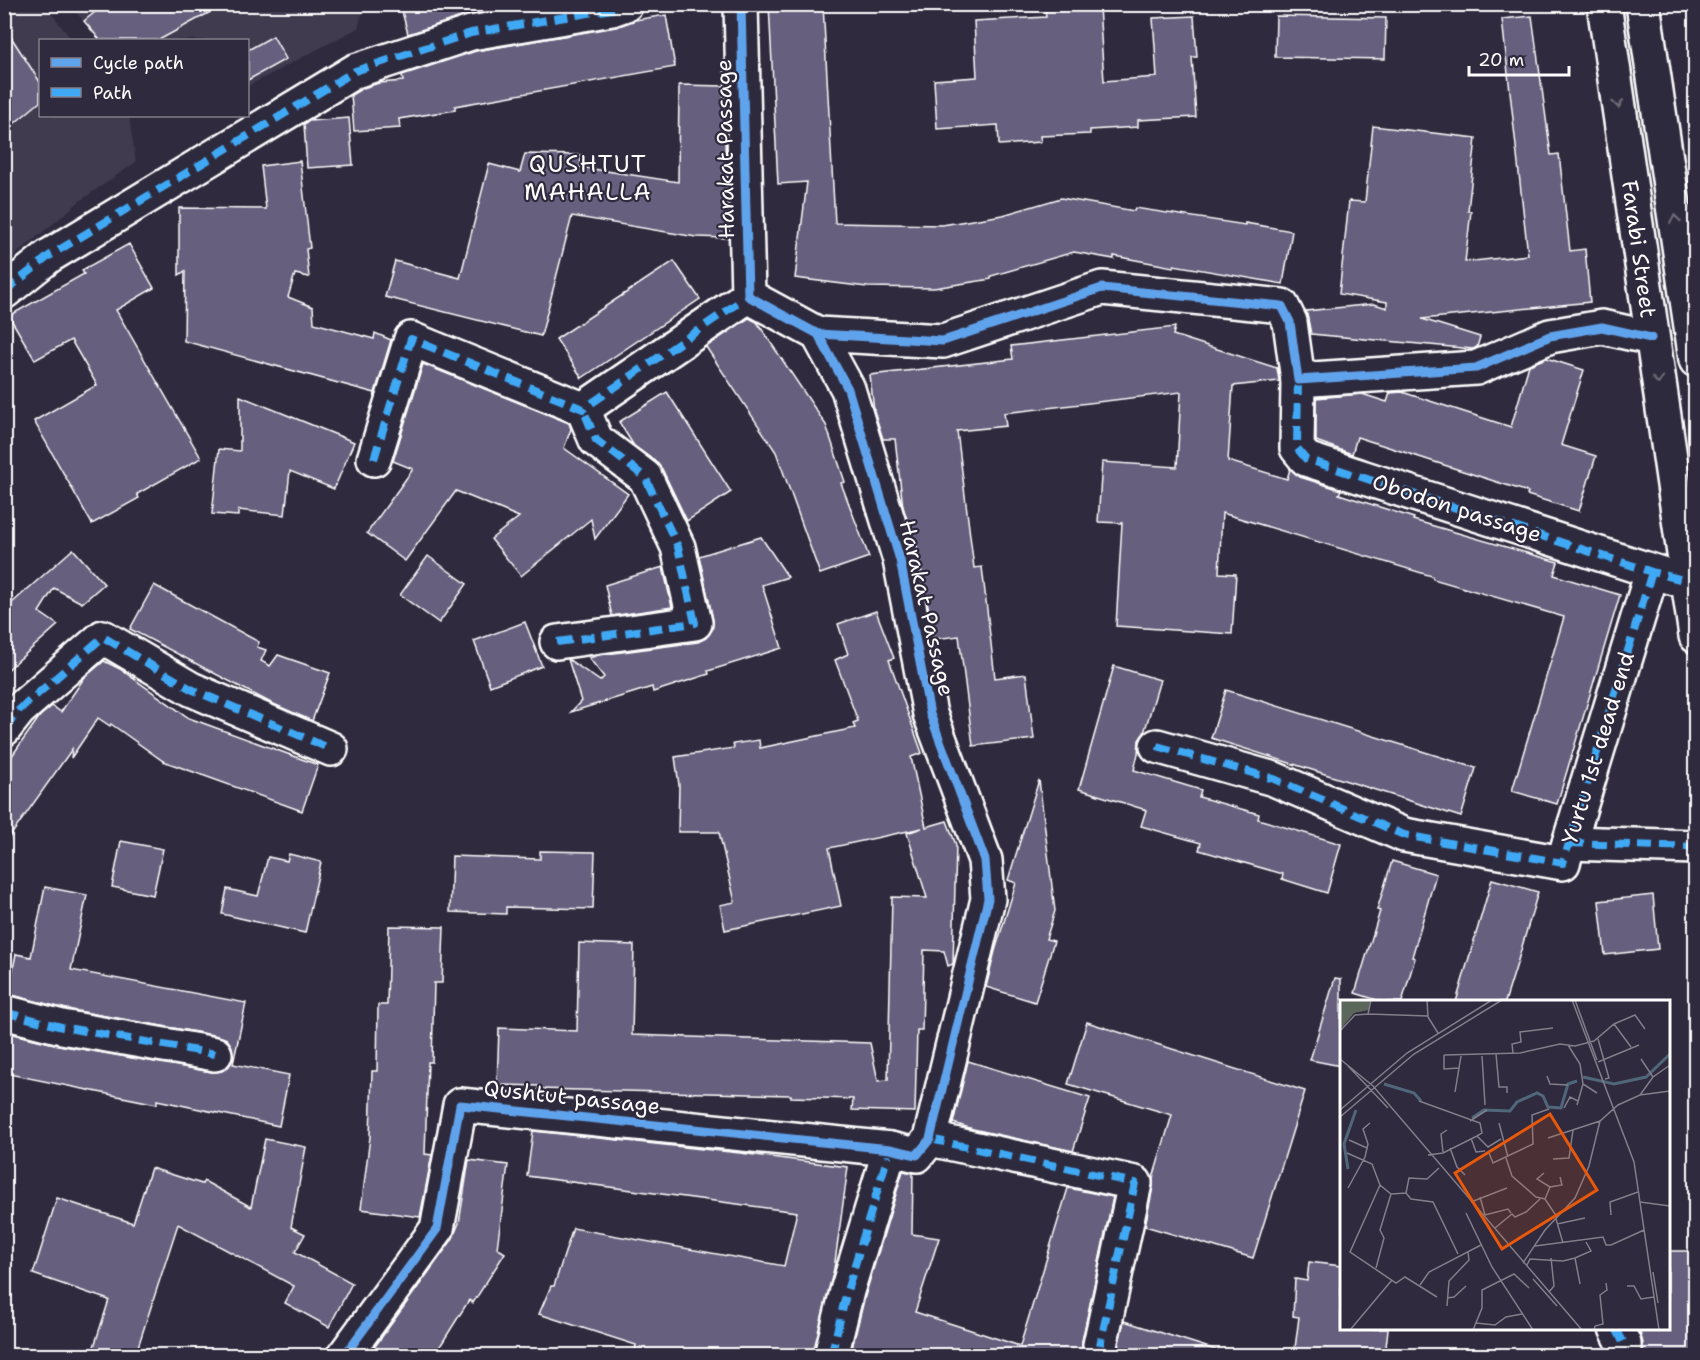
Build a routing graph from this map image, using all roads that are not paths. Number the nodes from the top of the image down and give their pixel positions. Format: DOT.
graph roads {
  1 [pos="626,4"];
  2 [pos="741,4"];
  3 [pos="1604,4"];
  4 [pos="1643,4"];
  5 [pos="4,292"];
  6 [pos="748,297"];
  7 [pos="818,334"];
  8 [pos="1651,338"];
  9 [pos="1695,360"];
  10 [pos="1298,380"];
  11 [pos="584,409"];
  12 [pos="374,459"];
  13 [pos="1652,572"];
  14 [pos="1688,581"];
  15 [pos="1695,636"];
  16 [pos="557,642"];
  17 [pos="4,729"];
  18 [pos="1156,746"];
  19 [pos="331,749"];
  20 [pos="1569,843"];
  21 [pos="1695,847"];
  22 [pos="4,1012"];
  23 [pos="215,1054"];
  24 [pos="930,1139"];
  25 [pos="890,1149"];
  26 [pos="1617,1330"];
  27 [pos="1100,1345"];
  28 [pos="344,1356"];
  29 [pos="831,1356"];
  30 [pos="1624,1356"];
  1 -- 5 [label="street"];
  2 -- 6 [label="street, Harakat Passage"];
  3 -- 8 [label="street, Farabi Street, one-way"];
  9 -- 4 [label="street, Farabi Street, one-way"];
  6 -- 7 [label="street"];
  6 -- 11 [label="street"];
  7 -- 10 [label="street, Obodon passage"];
  7 -- 24 [label="street, Harakat Passage"];
  8 -- 10 [label="street"];
  8 -- 14 [label="street, Farabi Street, one-way"];
  10 -- 13 [label="street, Obodon passage"];
  11 -- 12 [label="street"];
  11 -- 16 [label="street"];
  13 -- 14 [label="street, Obodon passage"];
  13 -- 20 [label="street, Yurtu 1st dead end"];
  14 -- 15 [label="street, Farabi Street"];
  17 -- 19 [label="street"];
  18 -- 20 [label="street, Yurtu 1st dead end"];
  20 -- 21 [label="street"];
  22 -- 23 [label="street"];
  24 -- 25 [label="street"];
  24 -- 27 [label="street"];
  25 -- 28 [label="street, Qushtut passage"];
  25 -- 29 [label="street"];
  26 -- 30 [label="street"];
}
